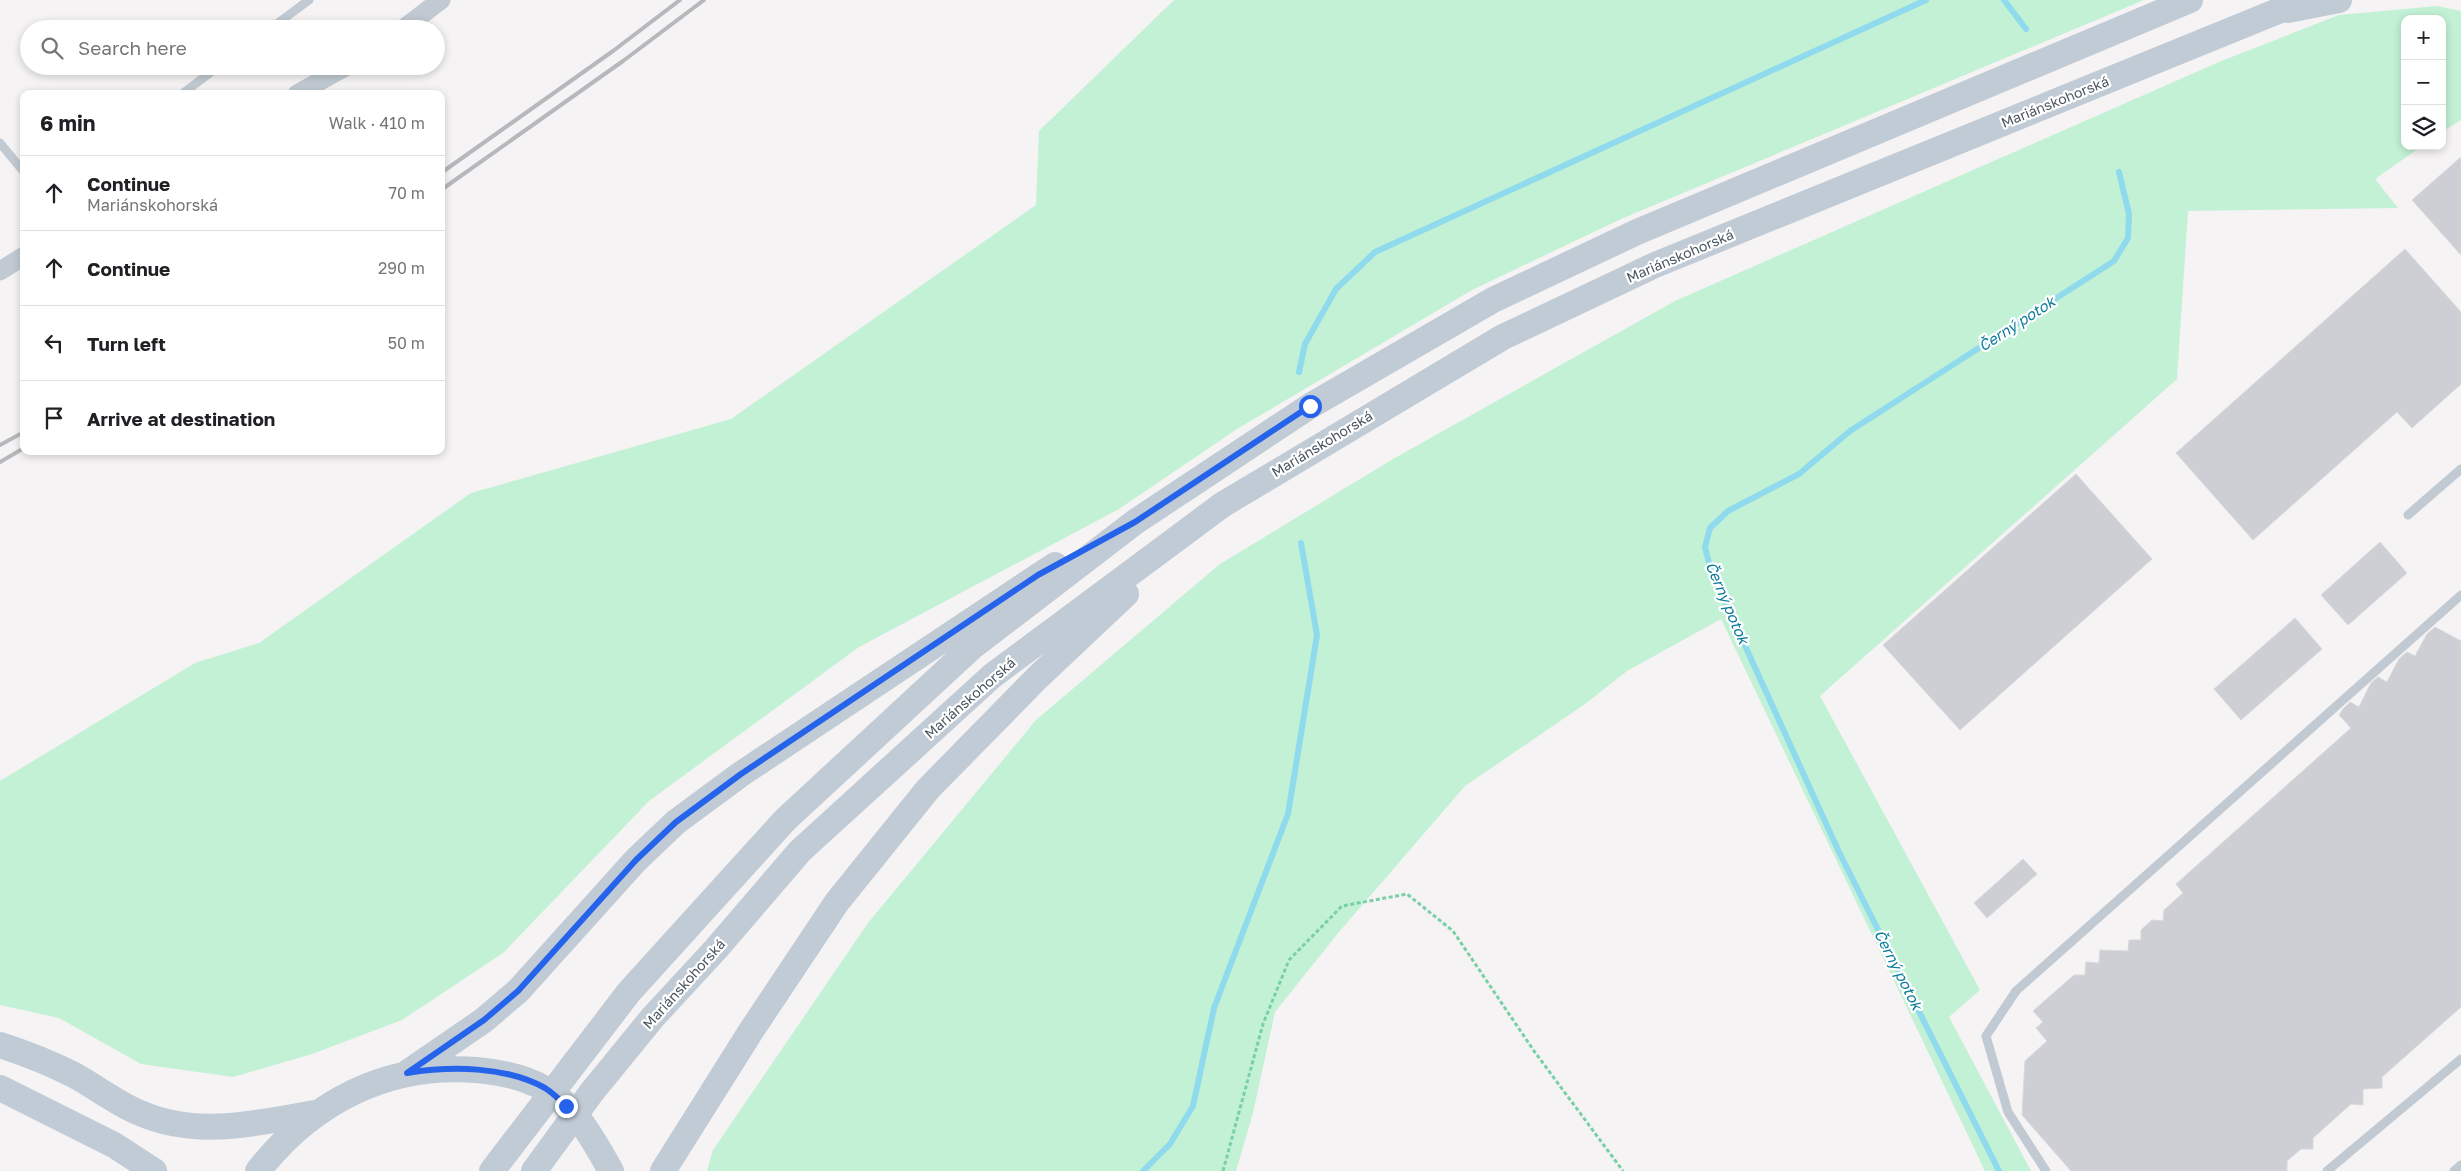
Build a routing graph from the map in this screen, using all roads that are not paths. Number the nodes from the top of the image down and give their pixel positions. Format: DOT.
graph roads {
  1 [pos="309,0"];
  2 [pos="441,0"];
  3 [pos="2190,0"];
  4 [pos="2305,0"];
  5 [pos="2339,0"];
  6 [pos="2165,6"];
  7 [pos="2275,12"];
  8 [pos="282,20"];
  9 [pos="414,20"];
  10 [pos="207,75"];
  11 [pos="331,75"];
  12 [pos="187,90"];
  13 [pos="304,90"];
  14 [pos="0,143"];
  15 [pos="20,167"];
  16 [pos="20,258"];
  17 [pos="0,271"];
  18 [pos="2461,469"];
  19 [pos="1222,505"];
  20 [pos="2408,515"];
  21 [pos="1135,522"];
  22 [pos="2461,595"];
  23 [pos="0,1045"];
  24 [pos="2461,1059"];
  25 [pos="407,1073"];
  26 [pos="0,1088"];
  27 [pos="316,1112"];
  28 [pos="2461,1165"];
  29 [pos="154,1171"];
  30 [pos="258,1171"];
  31 [pos="492,1171"];
  32 [pos="534,1171"];
  33 [pos="611,1171"];
  34 [pos="663,1171"];
  35 [pos="2046,1171"];
  36 [pos="2327,1171"];
  37 [pos="2454,1171"];
  1 -- 8 [label="lane"];
  2 -- 9 [label="street"];
  3 -- 6 [label="main road"];
  4 -- 7 [label="main road, Mariánskohorská"];
  5 -- 7 [label="main road"];
  6 -- 21 [label="main road"];
  7 -- 19 [label="main road, Mariánskohorská"];
  10 -- 12 [label="lane"];
  11 -- 13 [label="street"];
  14 -- 15 [label="lane"];
  16 -- 17 [label="street"];
  18 -- 20 [label="lane"];
  19 -- 32 [label="main road, Mariánskohorská"];
  19 -- 34 [label="main road"];
  21 -- 25 [label="main road"];
  21 -- 31 [label="main road"];
  22 -- 35 [label="lane"];
  23 -- 27 [label="main road"];
  24 -- 36 [label="lane"];
  25 -- 27 [label="main road"];
  25 -- 33 [label="main road"];
  26 -- 29 [label="main road"];
  27 -- 30 [label="main road"];
  28 -- 37 [label="lane"];
}
